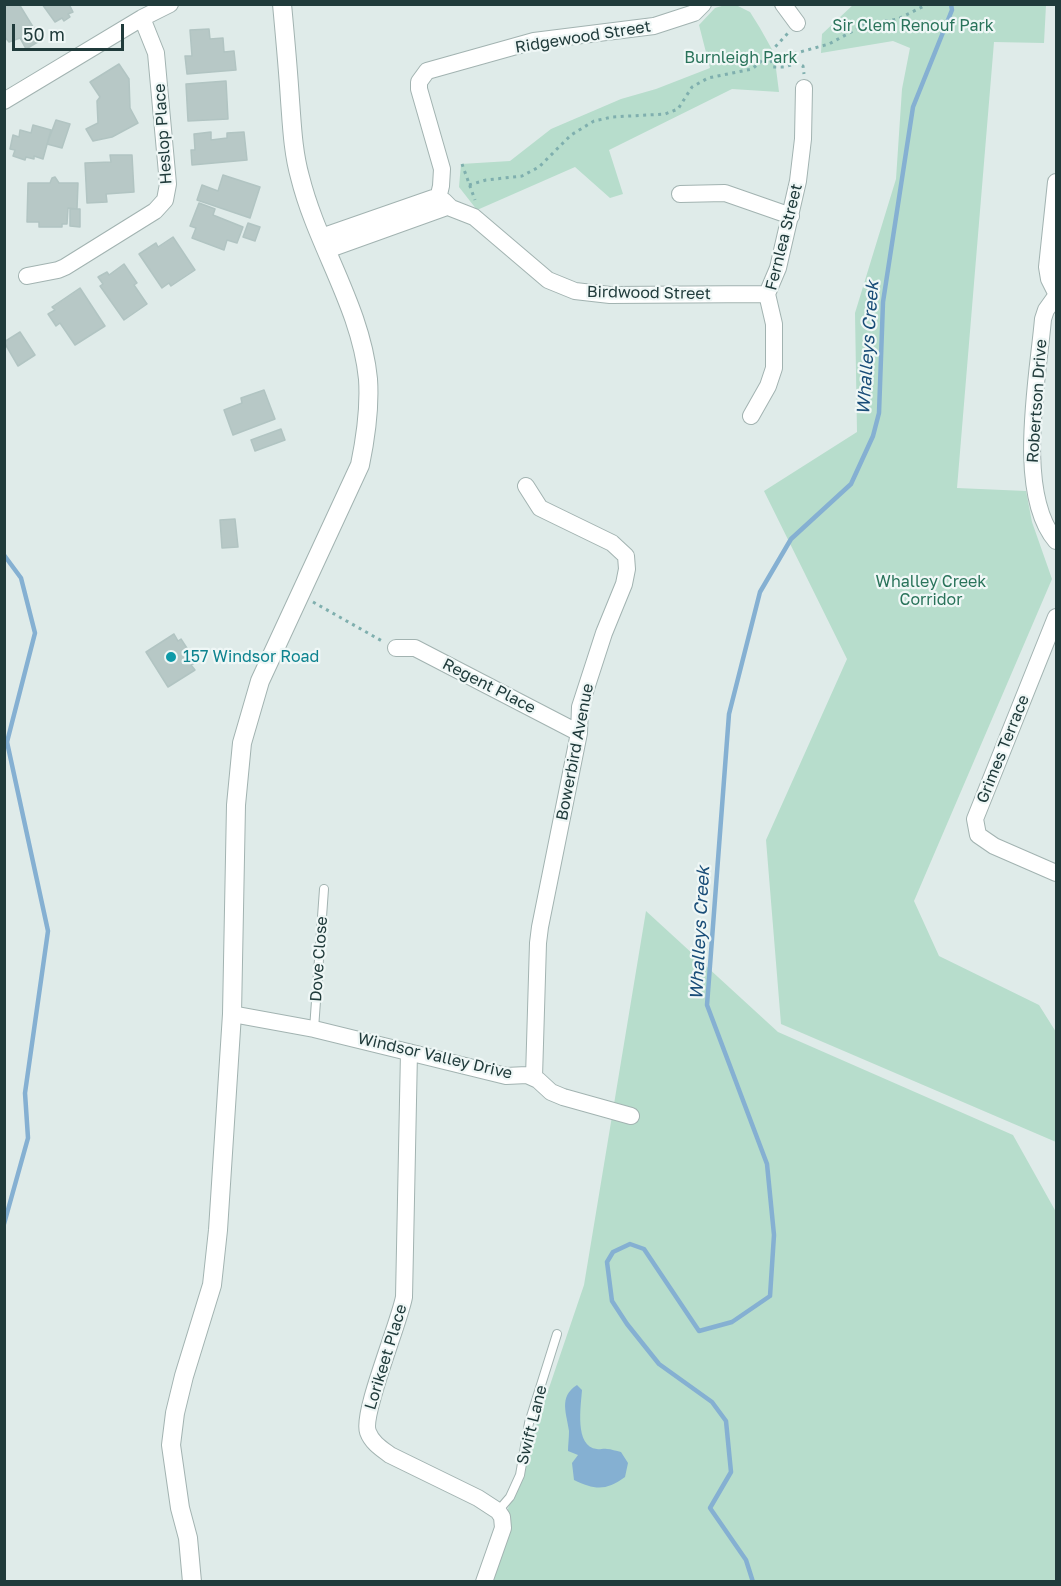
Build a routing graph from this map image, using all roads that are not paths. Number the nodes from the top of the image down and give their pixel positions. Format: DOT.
graph roads {
  1 [pos="170,4"];
  2 [pos="282,4"];
  3 [pos="704,4"];
  4 [pos="783,4"];
  5 [pos="142,18"];
  6 [pos="797,23"];
  7 [pos="804,88"];
  8 [pos="4,101"];
  9 [pos="1056,182"];
  10 [pos="680,194"];
  11 [pos="441,206"];
  12 [pos="791,216"];
  13 [pos="324,244"];
  14 [pos="27,276"];
  15 [pos="767,294"];
  16 [pos="1056,295"];
  17 [pos="751,416"];
  18 [pos="526,486"];
  19 [pos="1056,540"];
  20 [pos="1056,617"];
  21 [pos="396,648"];
  22 [pos="579,733"];
  23 [pos="1056,873"];
  24 [pos="324,889"];
  25 [pos="232,1014"];
  26 [pos="314,1029"];
  27 [pos="409,1052"];
  28 [pos="534,1077"];
  29 [pos="631,1116"];
  30 [pos="557,1334"];
  31 [pos="498,1511"];
  32 [pos="192,1581"];
  33 [pos="484,1581"];
  1 -- 5 [label="street"];
  2 -- 13 [label="street"];
  3 -- 11 [label="street, Ridgewood Street"];
  4 -- 6 [label="street"];
  5 -- 8 [label="street"];
  5 -- 14 [label="street, Heslop Place"];
  7 -- 12 [label="street, Fernlea Street"];
  9 -- 16 [label="street, Robertson Drive"];
  10 -- 12 [label="street"];
  11 -- 13 [label="street"];
  11 -- 15 [label="street, Birdwood Street"];
  12 -- 15 [label="street, Fernlea Street"];
  13 -- 25 [label="street"];
  15 -- 17 [label="street, Fernlea Street"];
  16 -- 19 [label="street, Robertson Drive"];
  18 -- 22 [label="street, Bowerbird Avenue"];
  20 -- 23 [label="street, Grimes Terrace"];
  21 -- 22 [label="street, Regent Place"];
  22 -- 28 [label="street, Bowerbird Avenue"];
  24 -- 26 [label="lane, Dove Close"];
  25 -- 26 [label="street, Windsor Valley Drive"];
  25 -- 32 [label="street"];
  26 -- 27 [label="street, Windsor Valley Drive"];
  27 -- 28 [label="street, Windsor Valley Drive"];
  27 -- 31 [label="street, Lorikeet Place"];
  28 -- 29 [label="street, Windsor Valley Drive"];
  30 -- 31 [label="lane, Swift Lane"];
  31 -- 33 [label="street"];
}
